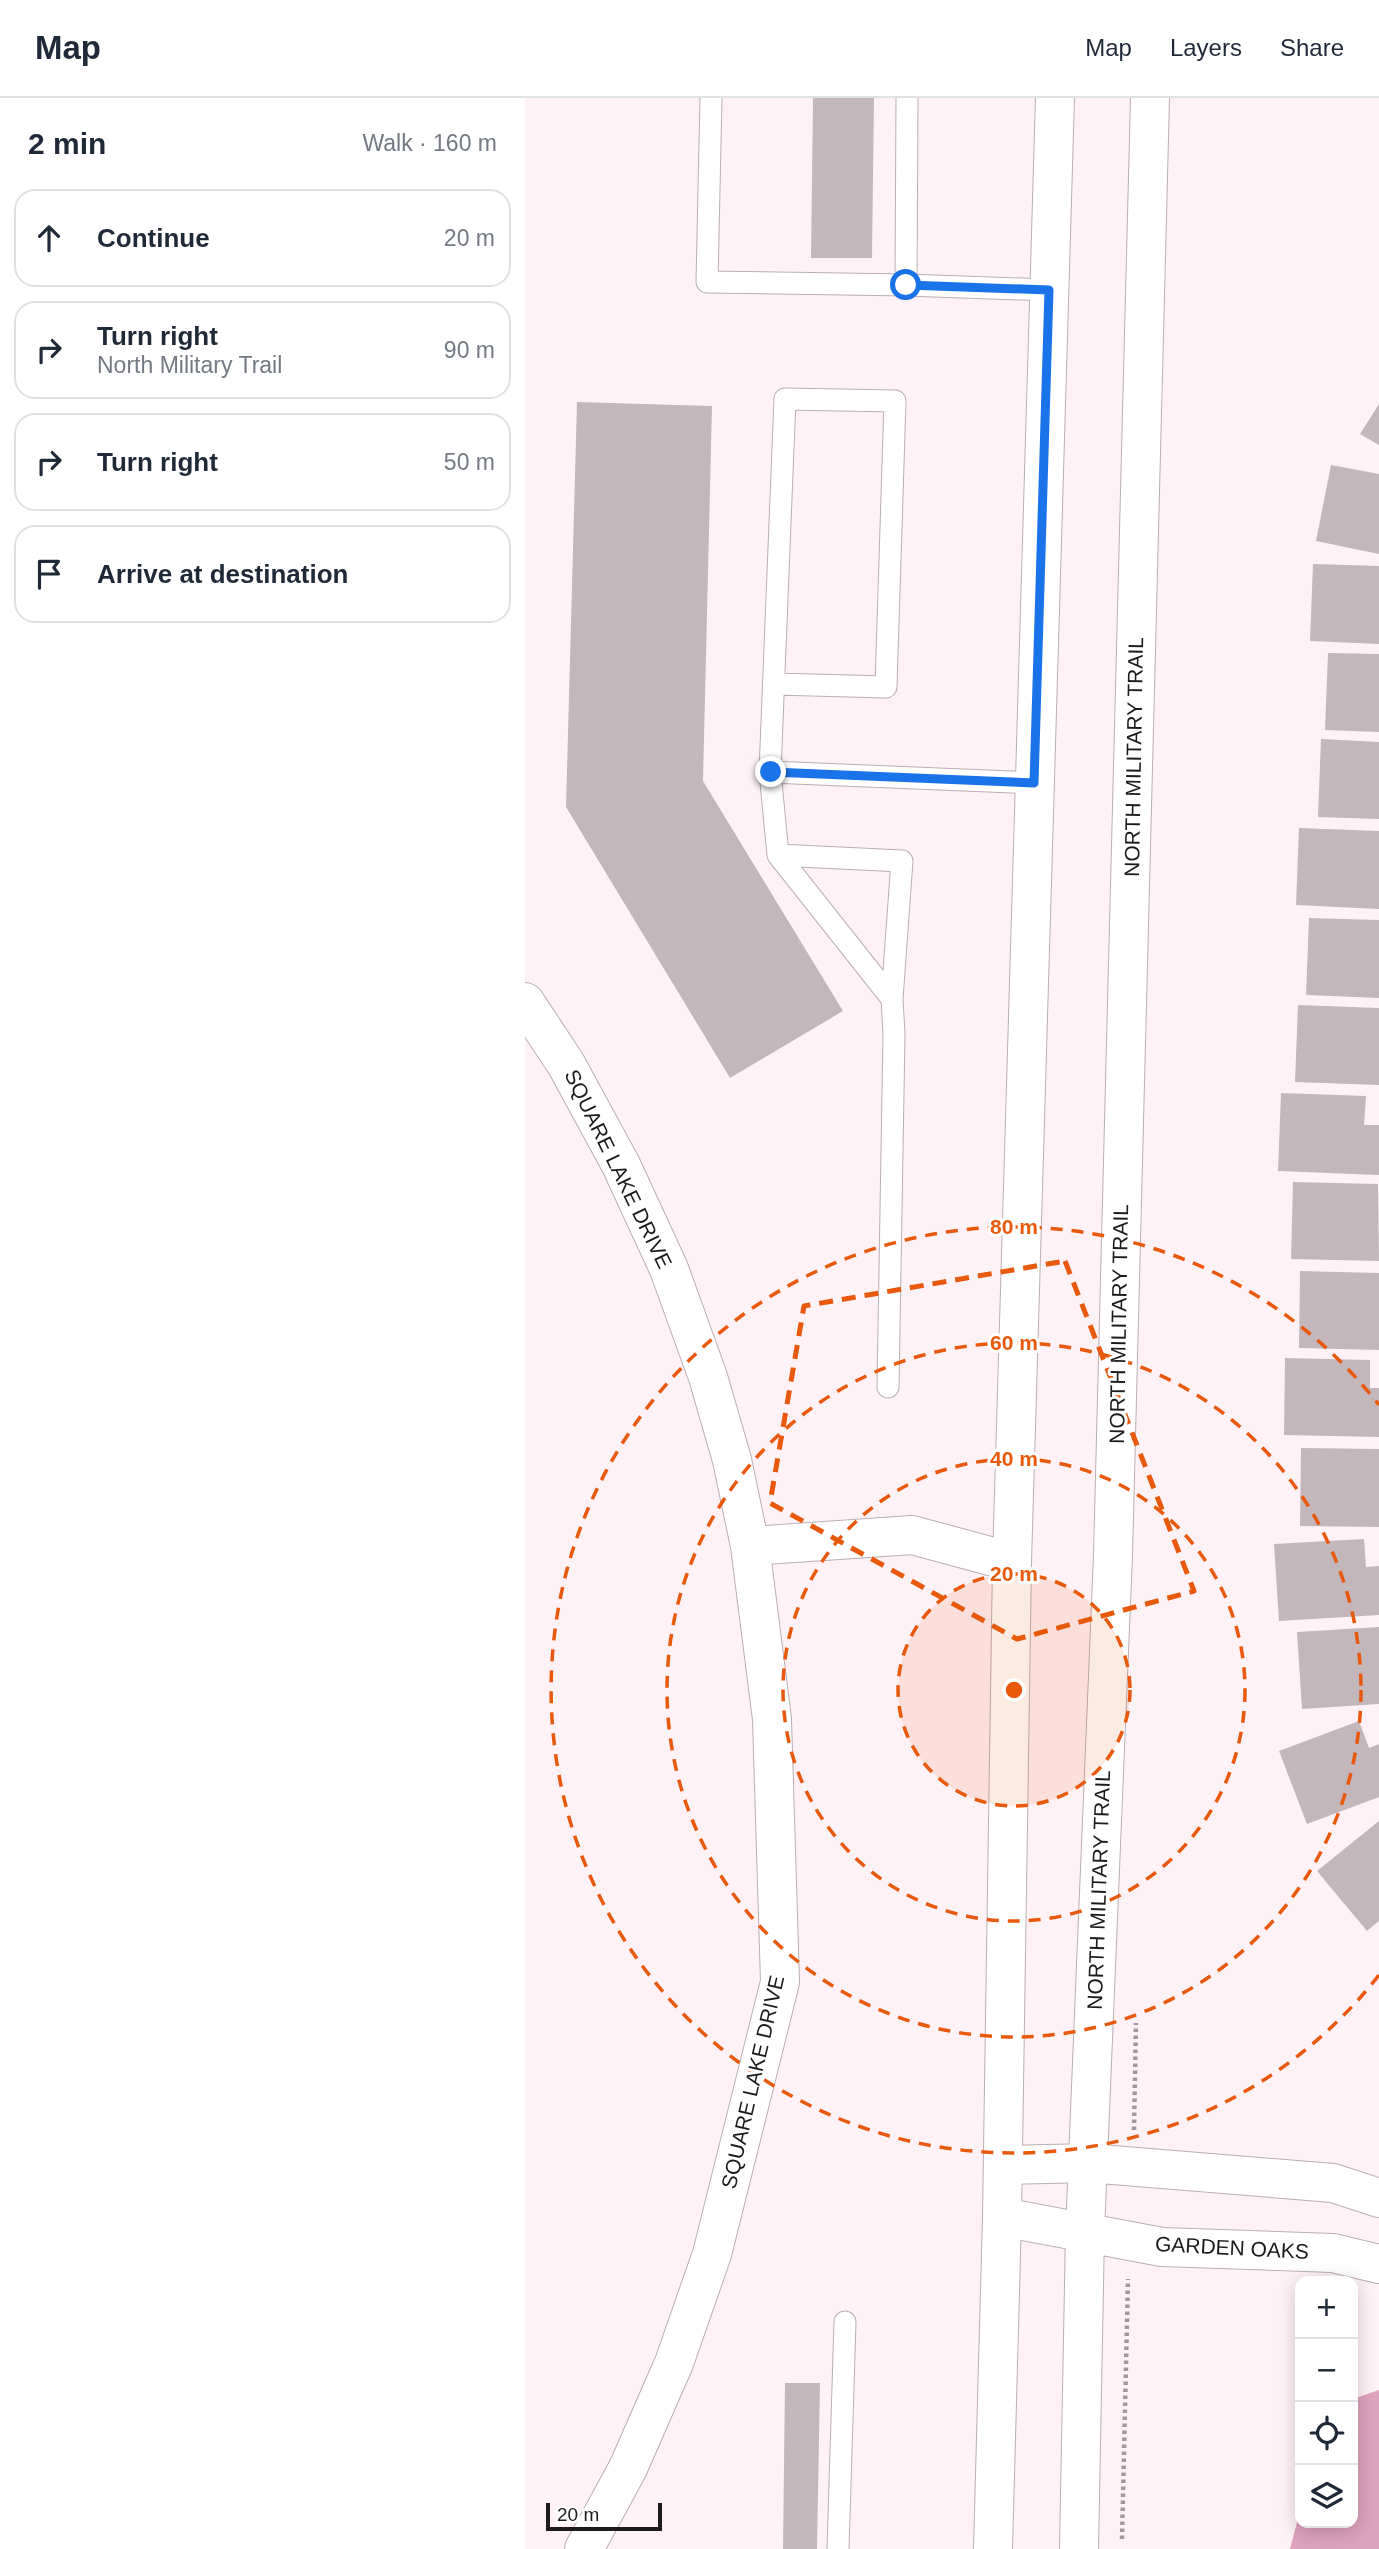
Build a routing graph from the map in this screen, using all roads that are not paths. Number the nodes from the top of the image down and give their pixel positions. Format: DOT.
graph roads {
  1 [pos="711,98"];
  2 [pos="907,98"];
  3 [pos="1055,98"];
  4 [pos="1150,98"];
  5 [pos="906,285"];
  6 [pos="1049,290"];
  7 [pos="775,684"];
  8 [pos="771,772"];
  9 [pos="1034,783"];
  10 [pos="778,855"];
  11 [pos="892,999"];
  12 [pos="525,1002"];
  13 [pos="888,1387"];
  14 [pos="750,1546"];
  15 [pos="1012,1562"];
  16 [pos="1088,2163"];
  17 [pos="1003,2165"];
  18 [pos="1379,2198"];
  19 [pos="1002,2217"];
  20 [pos="1085,2232"];
  21 [pos="1379,2264"];
  22 [pos="845,2322"];
  23 [pos="584,2549"];
  24 [pos="838,2549"];
  25 [pos="993,2549"];
  26 [pos="1079,2549"];
  1 -- 5 [label="lane"];
  2 -- 5 [label="lane"];
  3 -- 6 [label="main road"];
  4 -- 16 [label="main road, NORTH MILITARY TRAIL"];
  5 -- 6 [label="lane"];
  6 -- 9 [label="main road"];
  7 -- 7 [label="lane"];
  7 -- 8 [label="lane"];
  8 -- 9 [label="lane"];
  8 -- 10 [label="lane"];
  9 -- 15 [label="main road"];
  10 -- 11 [label="lane"];
  10 -- 11 [label="lane"];
  11 -- 13 [label="lane"];
  12 -- 14 [label="main road, SQUARE LAKE DRIVE"];
  14 -- 15 [label="main road"];
  14 -- 23 [label="main road, SQUARE LAKE DRIVE"];
  15 -- 17 [label="main road"];
  16 -- 17 [label="main road"];
  16 -- 18 [label="main road"];
  16 -- 20 [label="main road, NORTH MILITARY TRAIL"];
  17 -- 19 [label="main road"];
  19 -- 20 [label="main road, GARDEN OAKS"];
  19 -- 25 [label="main road"];
  20 -- 21 [label="main road, GARDEN OAKS"];
  20 -- 26 [label="main road, NORTH MILITARY TRAIL"];
  22 -- 24 [label="lane"];
}
